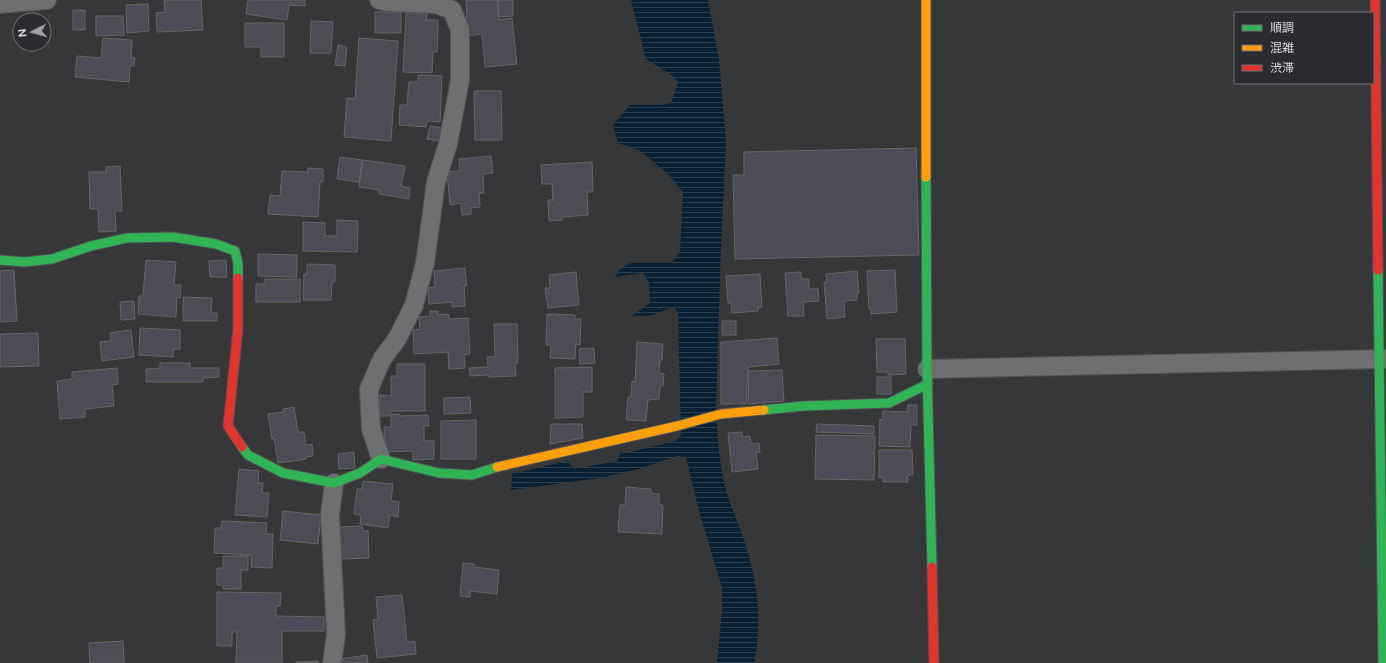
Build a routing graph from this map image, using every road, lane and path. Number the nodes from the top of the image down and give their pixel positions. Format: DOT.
graph roads {
  1 [pos="47,0"];
  2 [pos="379,0"];
  3 [pos="926,0"];
  4 [pos="1375,0"];
  5 [pos="0,4"];
  6 [pos="0,260"];
  7 [pos="1383,359"];
  8 [pos="927,376"];
  9 [pos="381,459"];
  10 [pos="334,483"];
  11 [pos="332,663"];
  12 [pos="934,663"];
  13 [pos="1383,663"];
  1 -- 5 [label="street"];
  2 -- 9 [label="street"];
  3 -- 8 [label="street"];
  4 -- 7 [label="street"];
  6 -- 10 [label="street"];
  7 -- 8 [label="street"];
  7 -- 13 [label="street"];
  8 -- 9 [label="street"];
  8 -- 12 [label="street"];
  9 -- 10 [label="street"];
  10 -- 11 [label="street"];
}
